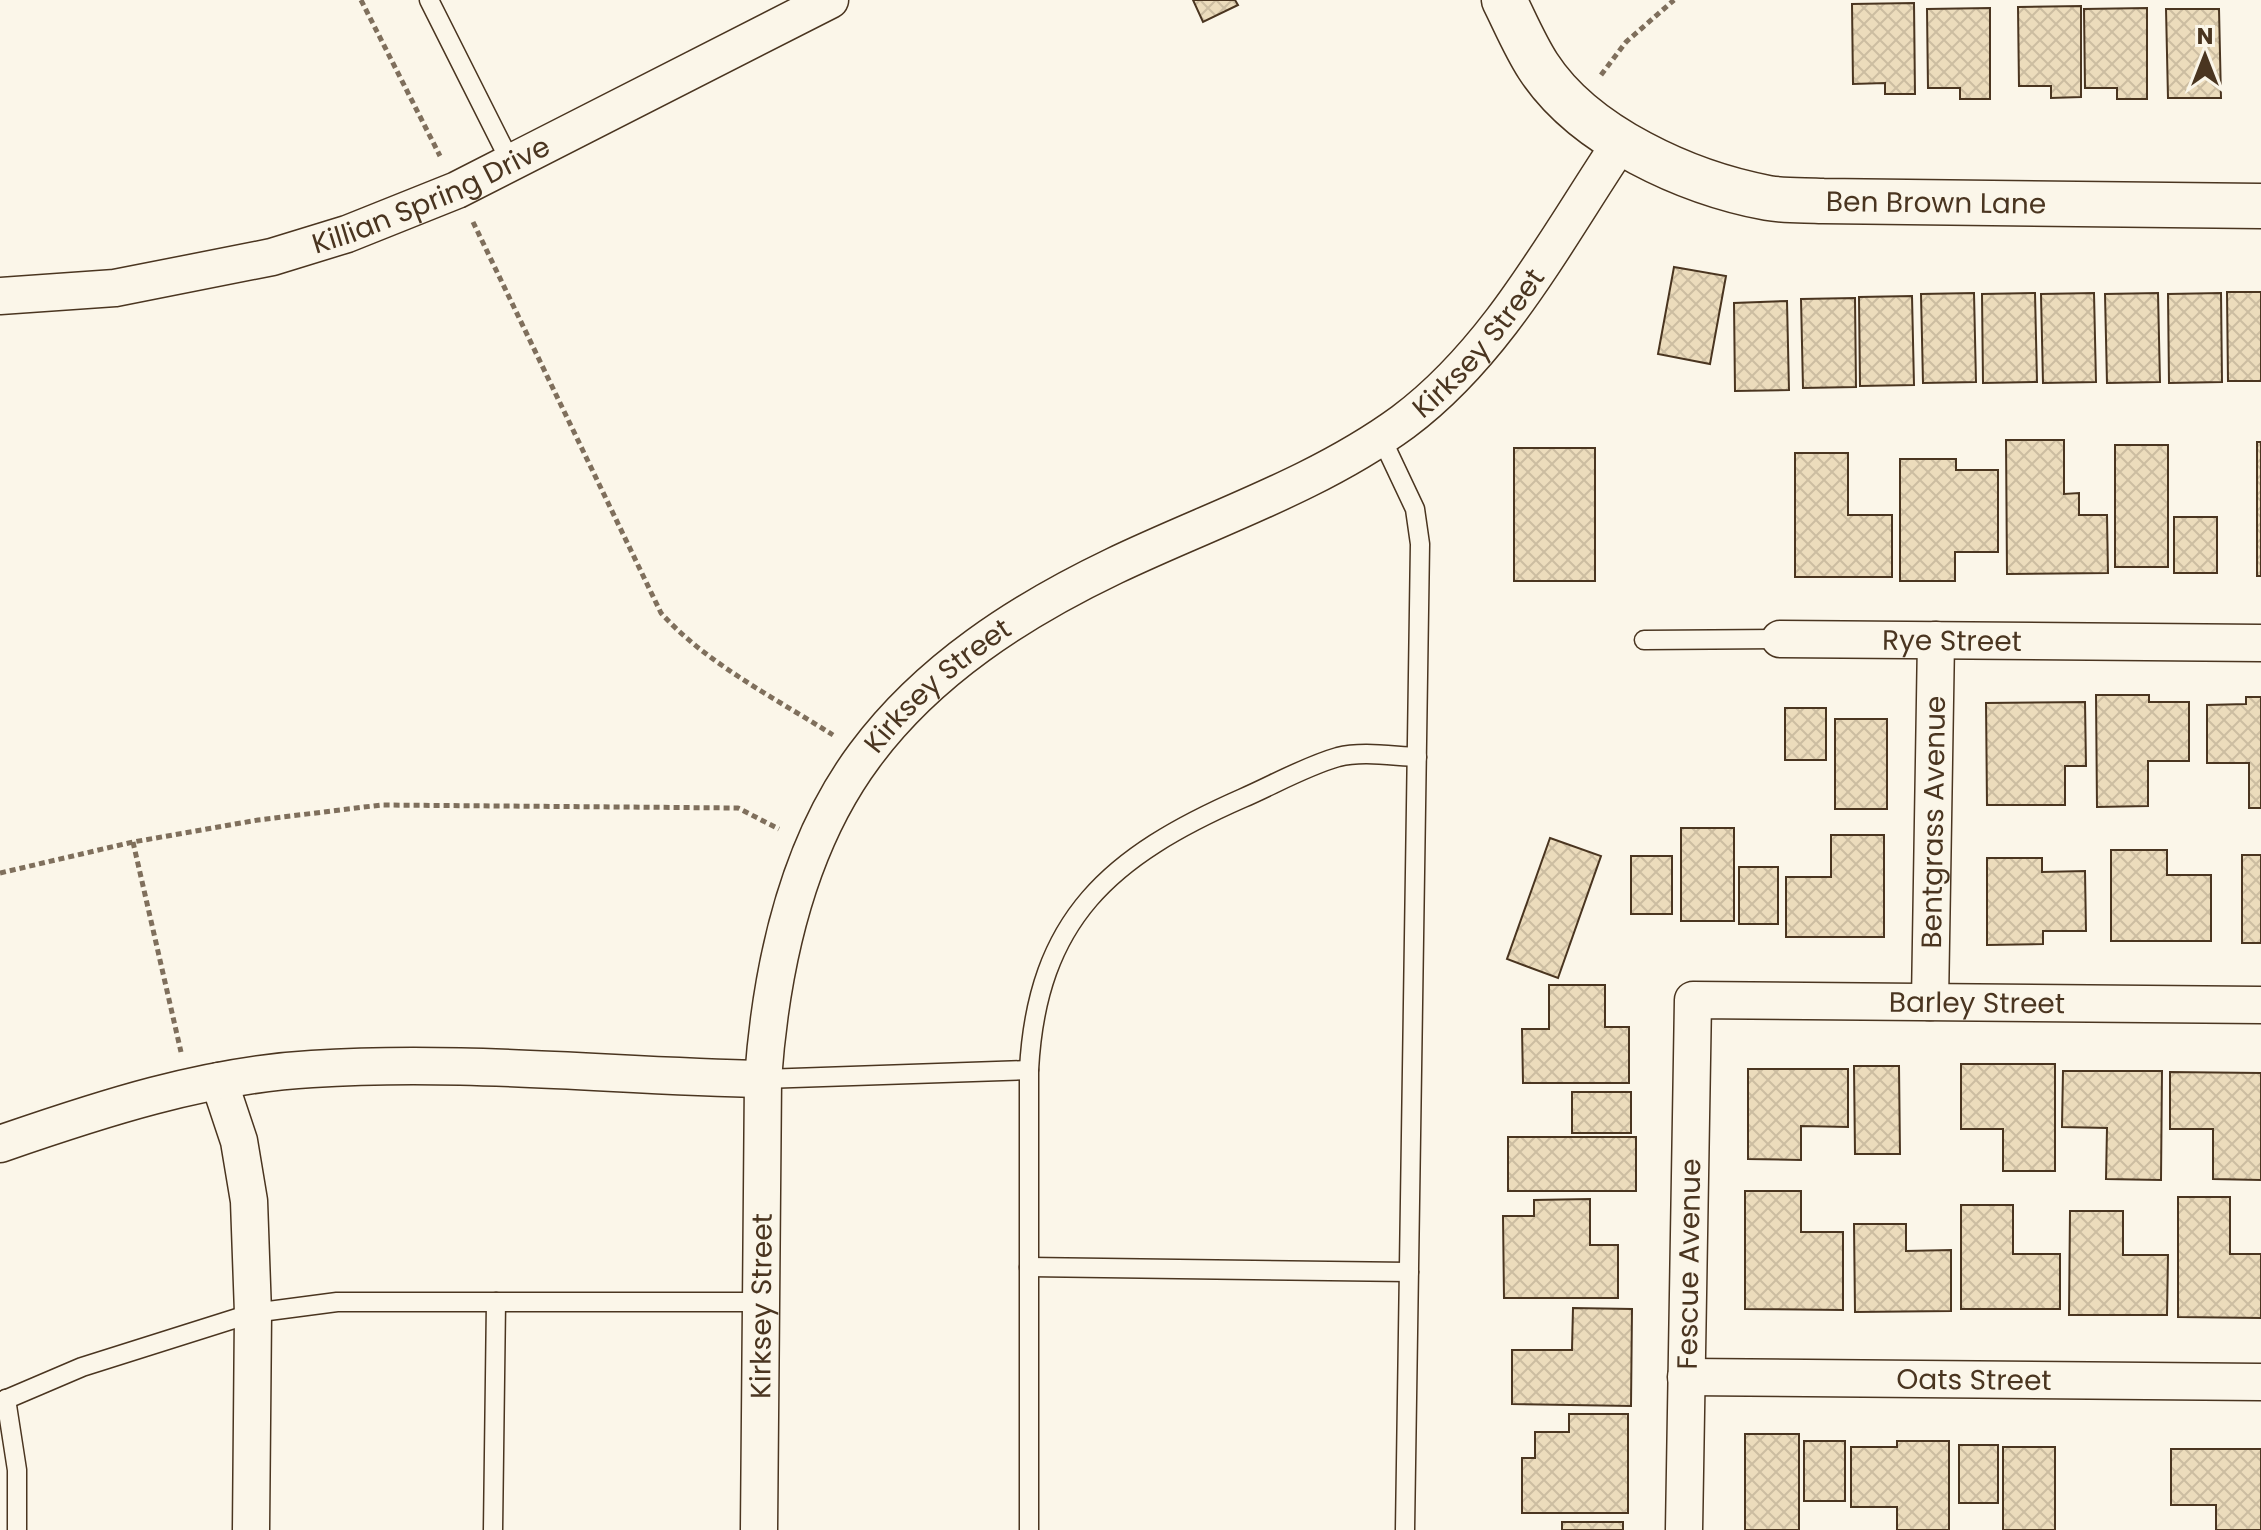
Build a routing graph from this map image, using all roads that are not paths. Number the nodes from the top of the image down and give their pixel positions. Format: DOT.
graph roads {
  1 [pos="429,0"];
  2 [pos="830,0"];
  3 [pos="1504,0"];
  4 [pos="1621,142"];
  5 [pos="511,163"];
  6 [pos="2261,206"];
  7 [pos="0,296"];
  8 [pos="1381,437"];
  9 [pos="1780,639"];
  10 [pos="1644,640"];
  11 [pos="1936,640"];
  12 [pos="2261,643"];
  13 [pos="1417,757"];
  14 [pos="1693,1000"];
  15 [pos="1930,1002"];
  16 [pos="2261,1005"];
  17 [pos="1029,1070"];
  18 [pos="763,1079"];
  19 [pos="204,1085"];
  20 [pos="0,1144"];
  21 [pos="1029,1267"];
  22 [pos="1409,1272"];
  23 [pos="496,1302"];
  24 [pos="761,1302"];
  25 [pos="253,1313"];
  26 [pos="1686,1377"];
  27 [pos="2261,1382"];
  28 [pos="3,1400"];
  29 [pos="17,1530"];
  30 [pos="251,1530"];
  31 [pos="493,1530"];
  32 [pos="759,1530"];
  33 [pos="1029,1530"];
  34 [pos="1405,1530"];
  35 [pos="1684,1530"];
  1 -- 5 [label="lane"];
  2 -- 5 [label="street, Killian Spring Drive"];
  3 -- 4 [label="street, Ben Brown Lane"];
  4 -- 6 [label="street, Ben Brown Lane"];
  4 -- 8 [label="street, Kirksey Street"];
  5 -- 7 [label="street, Killian Spring Drive"];
  8 -- 13 [label="lane"];
  8 -- 18 [label="street, Kirksey Street"];
  9 -- 10 [label="lane, Rye Street"];
  9 -- 11 [label="street, Rye Street"];
  11 -- 12 [label="street, Rye Street"];
  11 -- 15 [label="street, Bentgrass Avenue"];
  13 -- 17 [label="lane"];
  13 -- 22 [label="lane"];
  14 -- 15 [label="street, Barley Street"];
  14 -- 26 [label="street, Fescue Avenue"];
  15 -- 16 [label="street, Barley Street"];
  17 -- 18 [label="lane"];
  17 -- 21 [label="lane"];
  18 -- 19 [label="street"];
  18 -- 24 [label="street, Kirksey Street"];
  19 -- 20 [label="street"];
  19 -- 25 [label="street"];
  21 -- 22 [label="lane"];
  21 -- 33 [label="lane"];
  22 -- 34 [label="lane"];
  23 -- 24 [label="lane"];
  23 -- 25 [label="lane"];
  23 -- 31 [label="lane"];
  24 -- 32 [label="street, Kirksey Street"];
  25 -- 28 [label="lane"];
  25 -- 30 [label="street"];
  26 -- 27 [label="street, Oats Street"];
  26 -- 35 [label="street, Fescue Avenue"];
  28 -- 29 [label="lane"];
}
